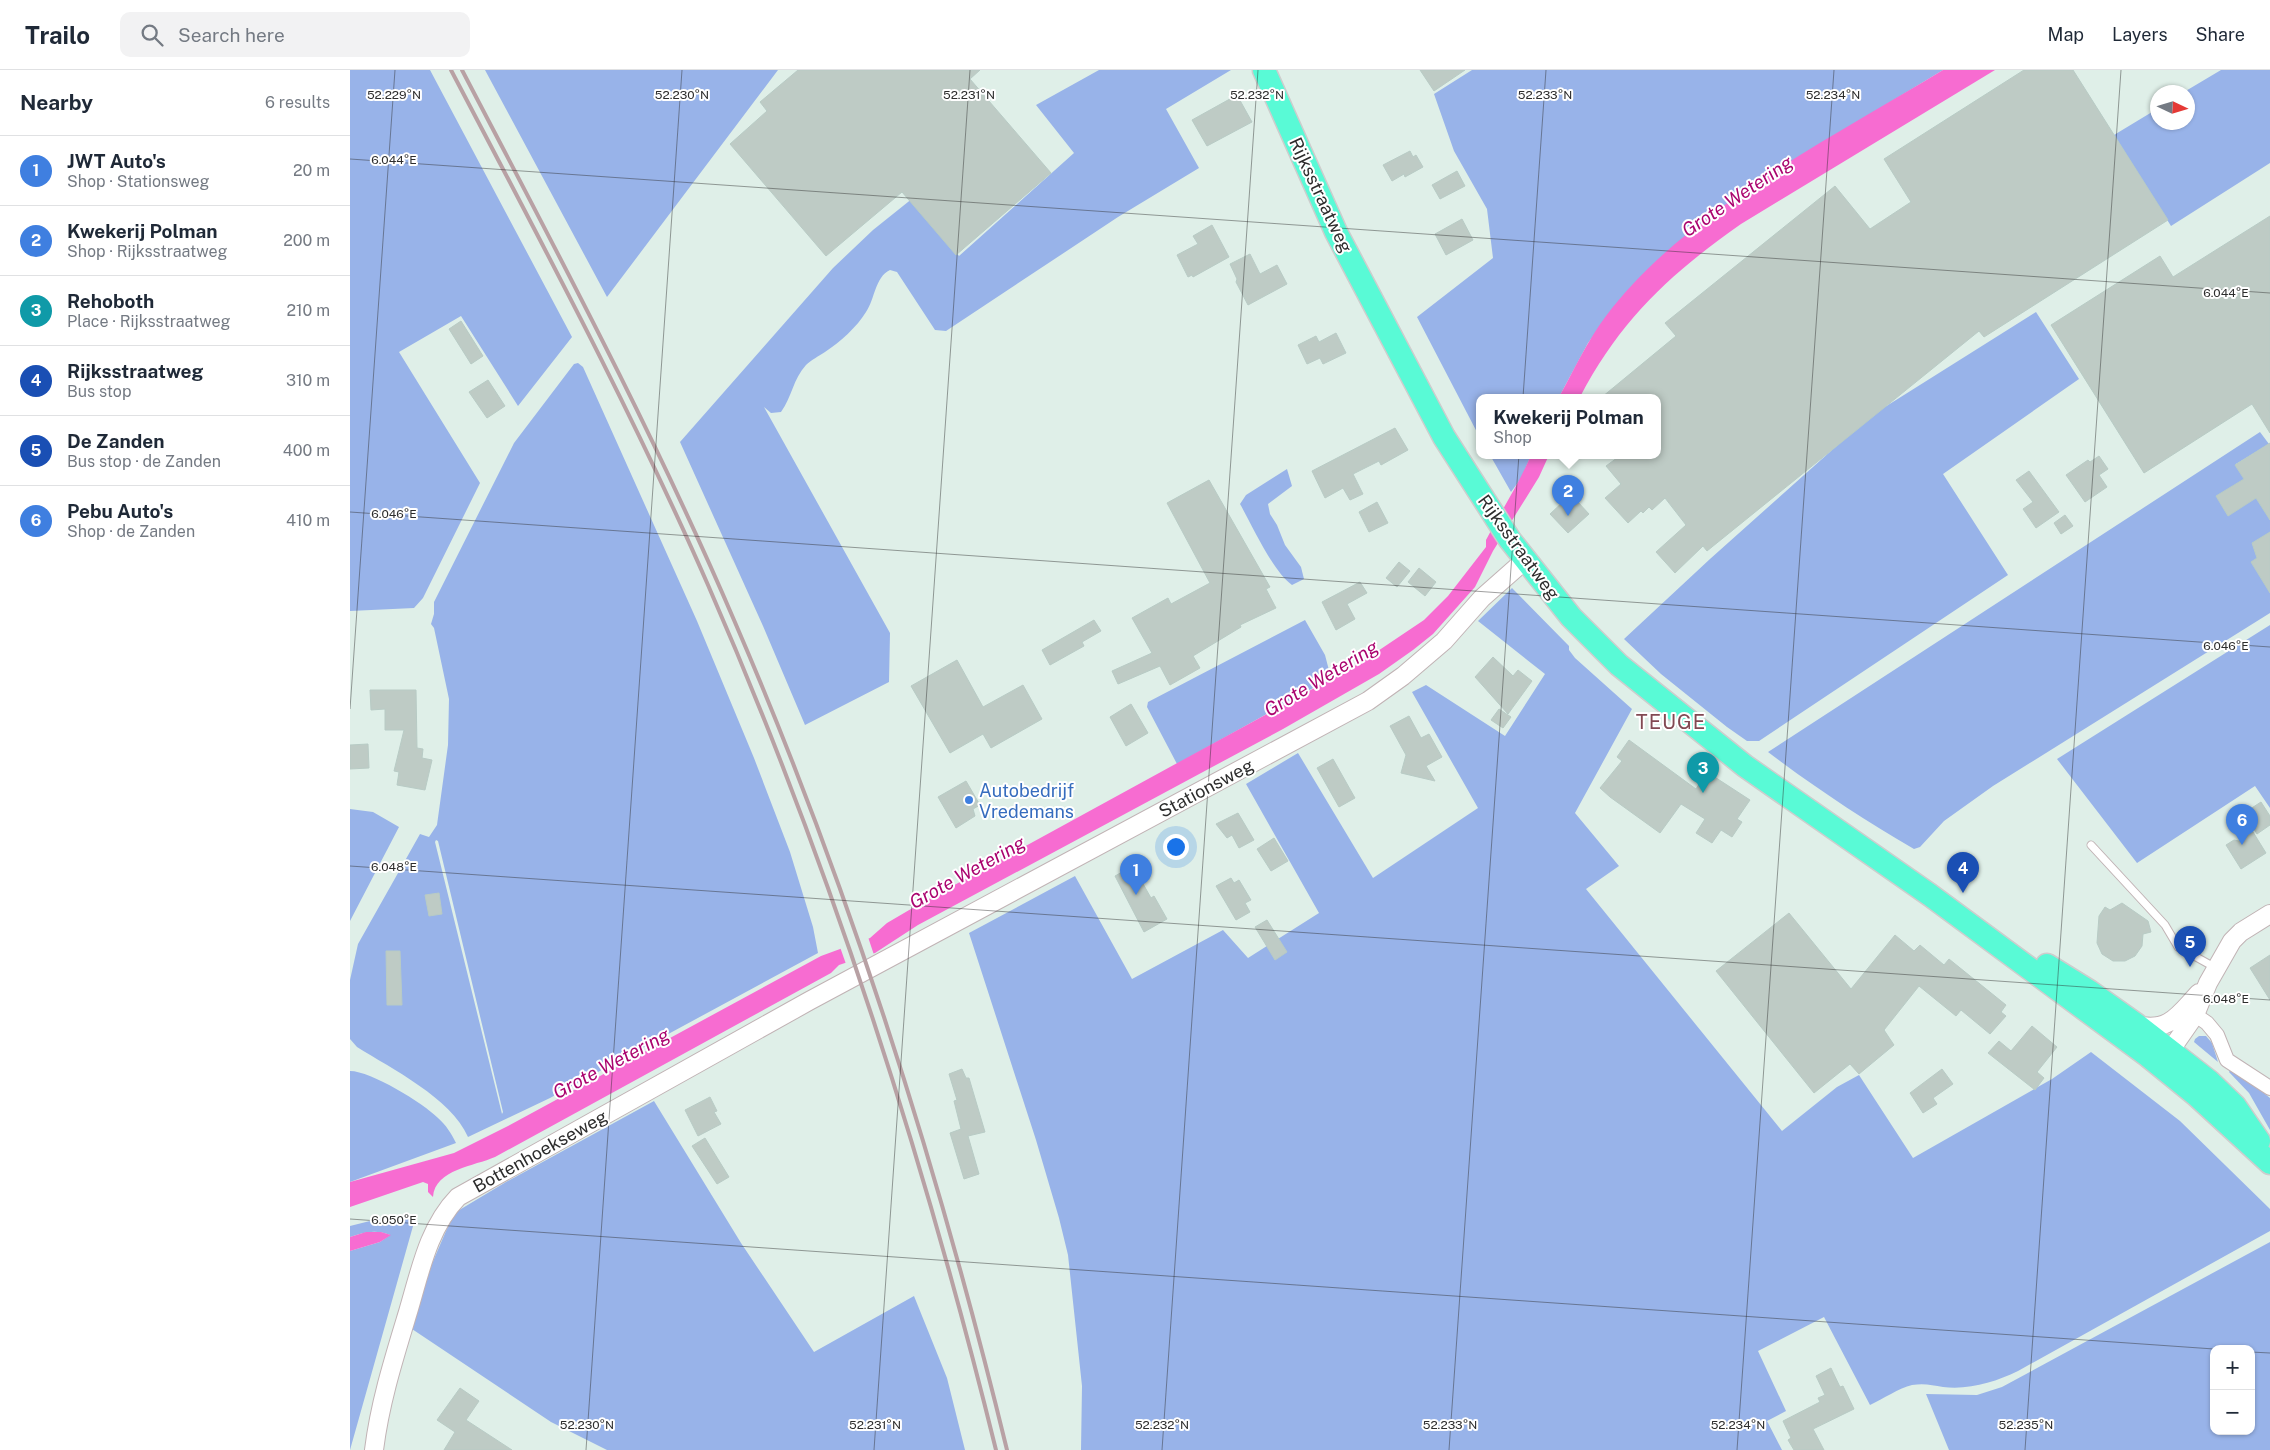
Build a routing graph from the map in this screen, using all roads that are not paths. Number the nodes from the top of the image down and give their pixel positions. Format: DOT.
graph roads {
  1 [pos="1264,70"];
  2 [pos="1525,560"];
  3 [pos="2091,845"];
  4 [pos="1930,895"];
  5 [pos="2270,914"];
  6 [pos="858,975"];
  7 [pos="2212,976"];
  8 [pos="2186,1013"];
  9 [pos="2137,1026"];
  10 [pos="2160,1053"];
  11 [pos="2270,1088"];
  12 [pos="2270,1157"];
  13 [pos="2270,1163"];
  14 [pos="374,1450"];
  1 -- 2 [label="main road, Rijksstraatweg"];
  2 -- 4 [label="main road, Rijksstraatweg"];
  2 -- 6 [label="street, Stationsweg"];
  3 -- 7 [label="lane"];
  4 -- 9 [label="main road, Rijksstraatweg"];
  4 -- 10 [label="main road, Rijksstraatweg"];
  5 -- 7 [label="street"];
  6 -- 14 [label="street, Bottenhoekseweg"];
  7 -- 8 [label="street"];
  8 -- 9 [label="street"];
  8 -- 10 [label="street"];
  8 -- 11 [label="street"];
  9 -- 10 [label="main road, Rijksstraatweg"];
  10 -- 12 [label="main road, Rijksstraatweg"];
  10 -- 13 [label="main road, Rijksstraatweg"];
}
